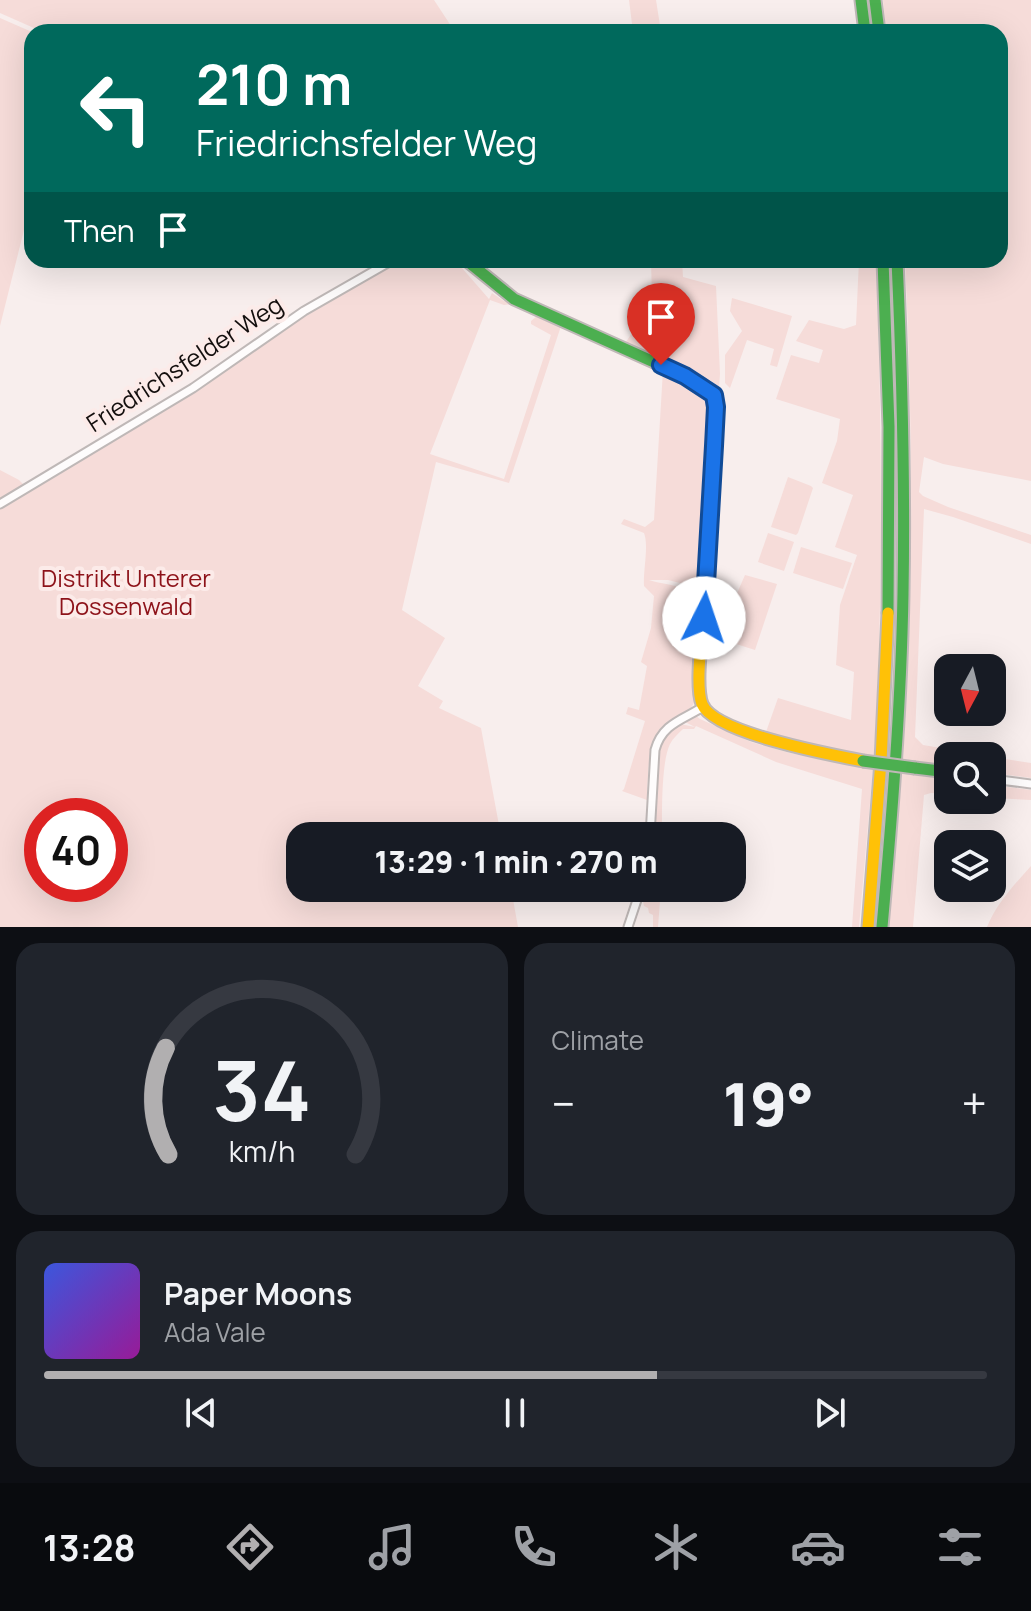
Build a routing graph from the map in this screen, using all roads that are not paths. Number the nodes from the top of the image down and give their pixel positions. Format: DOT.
graph roads {
  1 [pos="861,0"];
  2 [pos="875,0"];
  3 [pos="864,24"];
  4 [pos="878,24"];
  5 [pos="379,268"];
  6 [pos="476,268"];
  7 [pos="883,268"];
  8 [pos="897,268"];
  9 [pos="0,504"];
  10 [pos="703,707"];
  11 [pos="934,770"];
  12 [pos="1006,781"];
  13 [pos="1031,784"];
  14 [pos="651,822"];
  15 [pos="636,902"];
  16 [pos="628,927"];
  17 [pos="868,927"];
  18 [pos="882,927"];
  1 -- 3 [label="main road"];
  2 -- 4 [label="main road"];
  5 -- 9 [label="street, Friedrichsfelder Weg"];
  6 -- 10 [label="main road"];
  7 -- 17 [label="main road"];
  8 -- 18 [label="main road"];
  10 -- 11 [label="main road, bridge"];
  10 -- 14 [label="street"];
  12 -- 13 [label="street"];
  15 -- 16 [label="street"];
}
